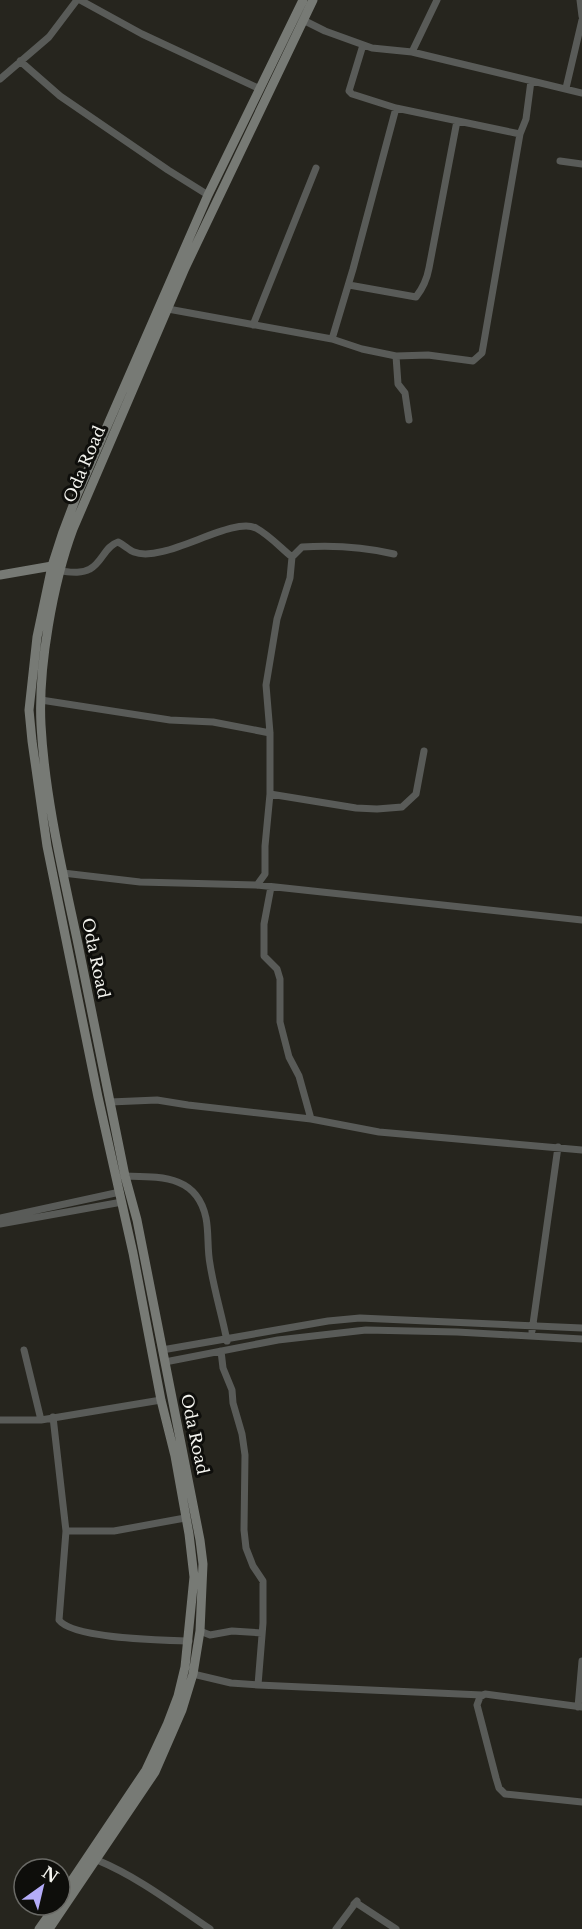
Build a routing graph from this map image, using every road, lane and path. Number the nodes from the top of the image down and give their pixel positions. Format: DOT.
graph roads {
  1 [pos="79,0"];
  2 [pos="303,0"];
  3 [pos="313,0"];
  4 [pos="437,0"];
  5 [pos="580,0"];
  6 [pos="582,18"];
  7 [pos="303,20"];
  8 [pos="363,45"];
  9 [pos="412,52"];
  10 [pos="20,61"];
  11 [pos="0,79"];
  12 [pos="531,81"];
  13 [pos="566,88"];
  14 [pos="260,89"];
  15 [pos="582,93"];
  16 [pos="396,108"];
  17 [pos="457,121"];
  18 [pos="520,134"];
  19 [pos="560,161"];
  20 [pos="582,164"];
  21 [pos="316,168"];
  22 [pos="208,195"];
  23 [pos="349,285"];
  24 [pos="168,309"];
  25 [pos="253,324"];
  26 [pos="332,339"];
  27 [pos="396,356"];
  28 [pos="409,420"];
  29 [pos="394,554"];
  30 [pos="292,557"];
  31 [pos="56,568"];
  32 [pos="0,575"];
  33 [pos="41,700"];
  34 [pos="270,733"];
  35 [pos="424,751"];
  36 [pos="270,794"];
  37 [pos="63,873"];
  38 [pos="257,885"];
  39 [pos="271,887"];
  40 [pos="582,920"];
  41 [pos="110,1102"];
  42 [pos="311,1119"];
  43 [pos="558,1147"];
  44 [pos="582,1150"];
  45 [pos="125,1176"];
  46 [pos="121,1197"];
  47 [pos="0,1218"];
  48 [pos="0,1224"];
  49 [pos="144,1251"];
  50 [pos="133,1253"];
  51 [pos="374,1318"];
  52 [pos="532,1326"];
  53 [pos="582,1328"];
  54 [pos="373,1330"];
  55 [pos="531,1336"];
  56 [pos="227,1339"];
  57 [pos="582,1339"];
  58 [pos="24,1350"];
  59 [pos="162,1350"];
  60 [pos="224,1350"];
  61 [pos="165,1362"];
  62 [pos="161,1400"];
  63 [pos="53,1417"];
  64 [pos="0,1420"];
  65 [pos="41,1420"];
  66 [pos="185,1518"];
  67 [pos="66,1531"];
  68 [pos="200,1631"];
  69 [pos="262,1633"];
  70 [pos="189,1641"];
  71 [pos="582,1661"];
  72 [pos="193,1674"];
  73 [pos="258,1685"];
  74 [pos="482,1695"];
  75 [pos="580,1707"];
  76 [pos="582,1802"];
  77 [pos="97,1860"];
  78 [pos="72,1880"];
  79 [pos="49,1929"];
  80 [pos="210,1929"];
  81 [pos="336,1929"];
  82 [pos="396,1929"];
  1 -- 10 [label="street"];
  1 -- 14 [label="street"];
  2 -- 14 [label="street, Oda Road"];
  3 -- 7 [label="street, Oda Road"];
  4 -- 9 [label="street"];
  5 -- 6 [label="street"];
  6 -- 13 [label="street"];
  7 -- 8 [label="street"];
  7 -- 24 [label="street, Oda Road"];
  8 -- 9 [label="street"];
  8 -- 16 [label="street"];
  9 -- 12 [label="street"];
  10 -- 11 [label="street"];
  10 -- 22 [label="street"];
  12 -- 13 [label="street"];
  12 -- 18 [label="street"];
  13 -- 15 [label="street"];
  14 -- 22 [label="street, Oda Road"];
  16 -- 17 [label="street"];
  16 -- 23 [label="street"];
  17 -- 18 [label="street"];
  17 -- 23 [label="street"];
  18 -- 27 [label="street"];
  19 -- 20 [label="street"];
  21 -- 25 [label="street"];
  22 -- 31 [label="street, Oda Road"];
  23 -- 26 [label="street"];
  24 -- 25 [label="street"];
  24 -- 31 [label="street, Oda Road"];
  25 -- 26 [label="street"];
  26 -- 27 [label="street"];
  27 -- 28 [label="street"];
  29 -- 30 [label="street"];
  30 -- 31 [label="street"];
  30 -- 34 [label="street"];
  31 -- 32 [label="street"];
  31 -- 33 [label="street, Oda Road"];
  31 -- 46 [label="street, Oda Road"];
  33 -- 34 [label="street"];
  33 -- 37 [label="street, Oda Road"];
  34 -- 36 [label="street"];
  35 -- 36 [label="street"];
  36 -- 38 [label="street"];
  37 -- 38 [label="street"];
  37 -- 41 [label="street, Oda Road"];
  38 -- 39 [label="street"];
  39 -- 40 [label="street"];
  39 -- 42 [label="street"];
  41 -- 42 [label="street"];
  41 -- 45 [label="street, Oda Road"];
  42 -- 43 [label="street"];
  43 -- 44 [label="street"];
  43 -- 52 [label="street"];
  45 -- 49 [label="street, Oda Road"];
  45 -- 56 [label="street"];
  46 -- 47 [label="street"];
  46 -- 48 [label="street"];
  46 -- 50 [label="street, Oda Road"];
  49 -- 50 [label="street"];
  49 -- 59 [label="street, Oda Road"];
  50 -- 62 [label="street, Oda Road"];
  51 -- 52 [label="street"];
  51 -- 54 [label="street"];
  51 -- 56 [label="street"];
  52 -- 53 [label="street"];
  52 -- 55 [label="street"];
  54 -- 55 [label="street"];
  54 -- 60 [label="street"];
  55 -- 57 [label="street"];
  56 -- 59 [label="street"];
  56 -- 60 [label="street"];
  58 -- 65 [label="street"];
  59 -- 61 [label="street, Oda Road"];
  60 -- 61 [label="street"];
  60 -- 69 [label="street"];
  61 -- 68 [label="street, Oda Road"];
  62 -- 63 [label="street"];
  62 -- 66 [label="street, Oda Road"];
  63 -- 65 [label="street"];
  63 -- 67 [label="street"];
  64 -- 65 [label="street"];
  66 -- 67 [label="street"];
  66 -- 70 [label="street, Oda Road"];
  67 -- 70 [label="street"];
  68 -- 69 [label="street"];
  68 -- 72 [label="street, Oda Road"];
  69 -- 73 [label="street"];
  70 -- 78 [label="street, Oda Road"];
  71 -- 75 [label="street"];
  72 -- 73 [label="street"];
  72 -- 77 [label="street, Oda Road"];
  73 -- 74 [label="street"];
  74 -- 75 [label="street"];
  74 -- 76 [label="street"];
  77 -- 79 [label="street, Oda Road"];
  77 -- 80 [label="street"];
  81 -- 82 [label="street"];
}
